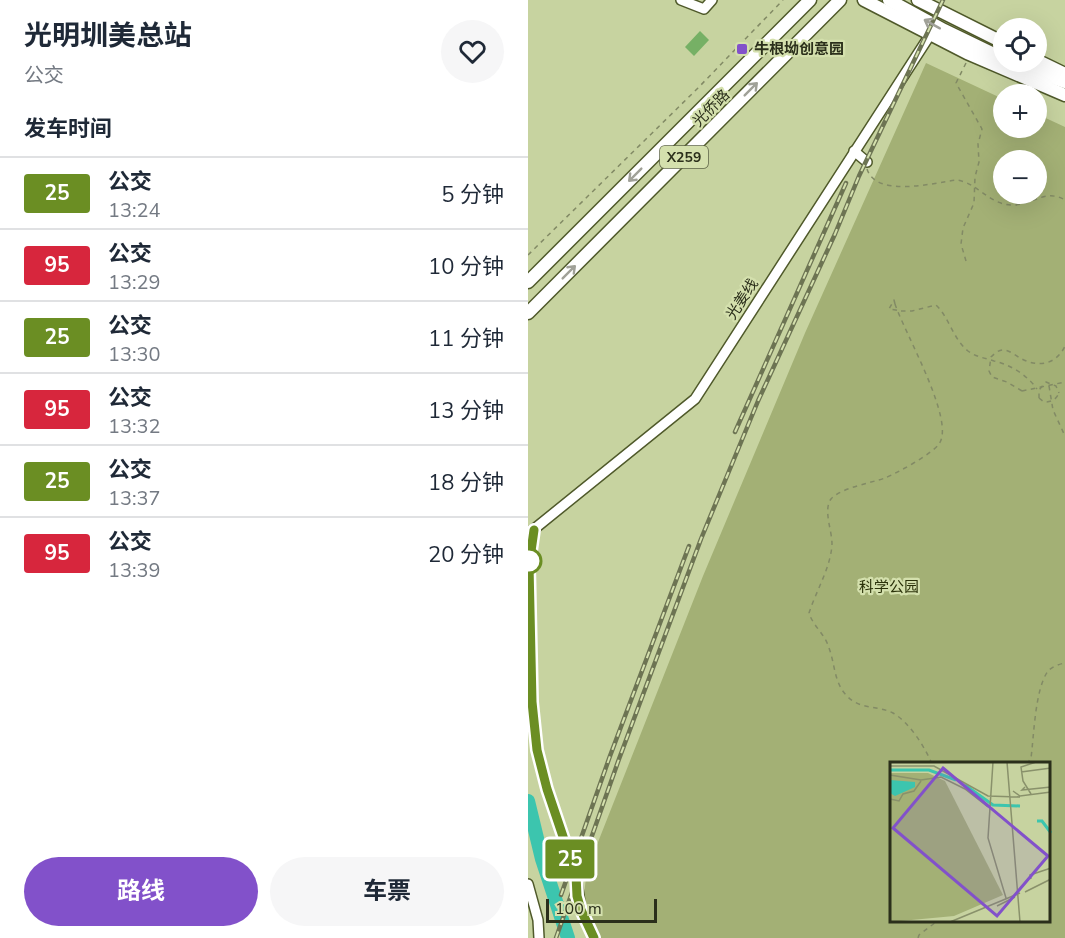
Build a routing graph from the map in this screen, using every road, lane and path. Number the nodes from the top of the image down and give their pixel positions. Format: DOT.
graph roads {
  1 [pos="681,0"];
  2 [pos="712,0"];
  3 [pos="783,0"];
  4 [pos="810,0"];
  5 [pos="840,0"];
  6 [pos="864,0"];
  7 [pos="889,0"];
  8 [pos="918,0"];
  9 [pos="930,35"];
  10 [pos="993,38"];
  11 [pos="993,53"];
  12 [pos="971,54"];
  13 [pos="1047,65"];
  14 [pos="1037,72"];
  15 [pos="1065,74"];
  16 [pos="1065,82"];
  17 [pos="1065,95"];
  18 [pos="855,152"];
  19 [pos="867,162"];
  20 [pos="975,187"];
  21 [pos="1065,200"];
  22 [pos="528,255"];
  23 [pos="966,261"];
  24 [pos="528,282"];
  25 [pos="897,310"];
  26 [pos="897,310"];
  27 [pos="897,310"];
  28 [pos="897,310"];
  29 [pos="528,313"];
  30 [pos="1065,346"];
  31 [pos="1065,382"];
  32 [pos="1049,386"];
  33 [pos="1037,389"];
  34 [pos="1052,401"];
  35 [pos="1065,436"];
  36 [pos="531,532"];
  37 [pos="1065,663"];
  38 [pos="931,762"];
  39 [pos="1028,762"];
  40 [pos="528,884"];
  41 [pos="934,923"];
  42 [pos="539,938"];
  43 [pos="594,938"];
  44 [pos="918,938"];
  1 -- 2 [label="street"];
  3 -- 22 [label="path"];
  4 -- 24 [label="main road, 光侨路 / X259, one-way"];
  29 -- 5 [label="main road, 光侨路 / X259, one-way"];
  6 -- 9 [label="main road"];
  11 -- 7 [label="main road, one-way"];
  8 -- 10 [label="main road"];
  9 -- 12 [label="main road"];
  9 -- 18 [label="street, 光姜线"];
  12 -- 17 [label="main road"];
  12 -- 20 [label="path"];
  13 -- 15 [label="main road"];
  14 -- 16 [label="main road"];
  18 -- 19 [label="street"];
  18 -- 36 [label="street, 光姜线"];
  19 -- 20 [label="path"];
  20 -- 21 [label="path"];
  20 -- 23 [label="path"];
  25 -- 38 [label="path, bridge"];
  26 -- 27 [label="path, bridge"];
  28 -- 33 [label="path, bridge"];
  30 -- 33 [label="path, bridge"];
  31 -- 32 [label="path, bridge"];
  32 -- 33 [label="path, bridge"];
  32 -- 34 [label="path"];
  34 -- 34 [label="path, bridge"];
  34 -- 35 [label="path"];
  36 -- 43 [label="street"];
  37 -- 39 [label="path"];
  40 -- 42 [label="street"];
  41 -- 44 [label="path"];
}
